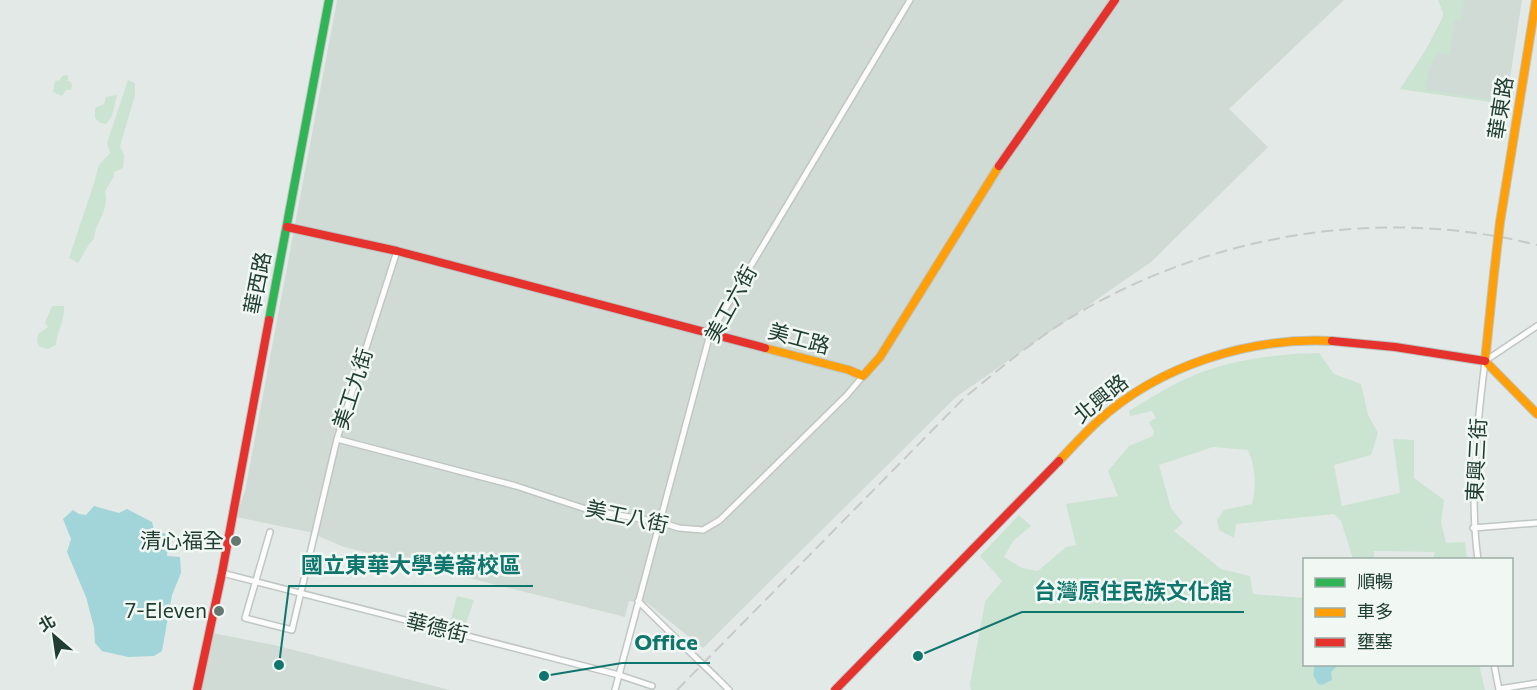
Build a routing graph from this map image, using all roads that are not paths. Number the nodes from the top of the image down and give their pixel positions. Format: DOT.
graph roads {
  1 [pos="329,0"];
  2 [pos="910,0"];
  3 [pos="1115,0"];
  4 [pos="1536,0"];
  5 [pos="287,227"];
  6 [pos="397,251"];
  7 [pos="1537,326"];
  8 [pos="710,334"];
  9 [pos="1485,361"];
  10 [pos="863,376"];
  11 [pos="1537,414"];
  12 [pos="337,439"];
  13 [pos="659,522"];
  14 [pos="1537,523"];
  15 [pos="1473,528"];
  16 [pos="270,531"];
  17 [pos="1478,558"];
  18 [pos="222,573"];
  19 [pos="255,581"];
  20 [pos="302,593"];
  21 [pos="638,601"];
  22 [pos="1494,666"];
  23 [pos="619,675"];
  24 [pos="1537,682"];
  25 [pos="652,686"];
  26 [pos="197,690"];
  27 [pos="615,690"];
  28 [pos="729,690"];
  29 [pos="834,690"];
  30 [pos="1499,690"];
  1 -- 5 [label="street, 華西路"];
  2 -- 8 [label="street, 美工六街"];
  3 -- 10 [label="street"];
  4 -- 9 [label="street, 華東路, bridge"];
  5 -- 6 [label="street, 美工路"];
  5 -- 18 [label="street, 華西路"];
  6 -- 8 [label="street, 美工路"];
  6 -- 12 [label="street, 美工九街"];
  7 -- 9 [label="street"];
  8 -- 10 [label="street, 美工路"];
  8 -- 13 [label="street, 美工六街"];
  9 -- 11 [label="street"];
  9 -- 15 [label="street, 東興三街"];
  9 -- 29 [label="street, 北興路"];
  10 -- 13 [label="street, 美工八街"];
  12 -- 13 [label="street, 美工八街"];
  12 -- 20 [label="street, 美工九街"];
  13 -- 21 [label="street, 美工六街"];
  14 -- 15 [label="street"];
  15 -- 17 [label="street, 東興三街"];
  16 -- 19 [label="street"];
  18 -- 19 [label="street, 華德街"];
  18 -- 26 [label="street, 華西路"];
  19 -- 20 [label="street, 華德街"];
  19 -- 20 [label="street, 美工九街"];
  20 -- 23 [label="street, 華德街"];
  21 -- 23 [label="street, 美工六街"];
  21 -- 28 [label="street, bridge"];
  22 -- 30 [label="street"];
  23 -- 25 [label="street, 華德街"];
  23 -- 27 [label="street, 美工六街"];
  24 -- 30 [label="street"];
}
